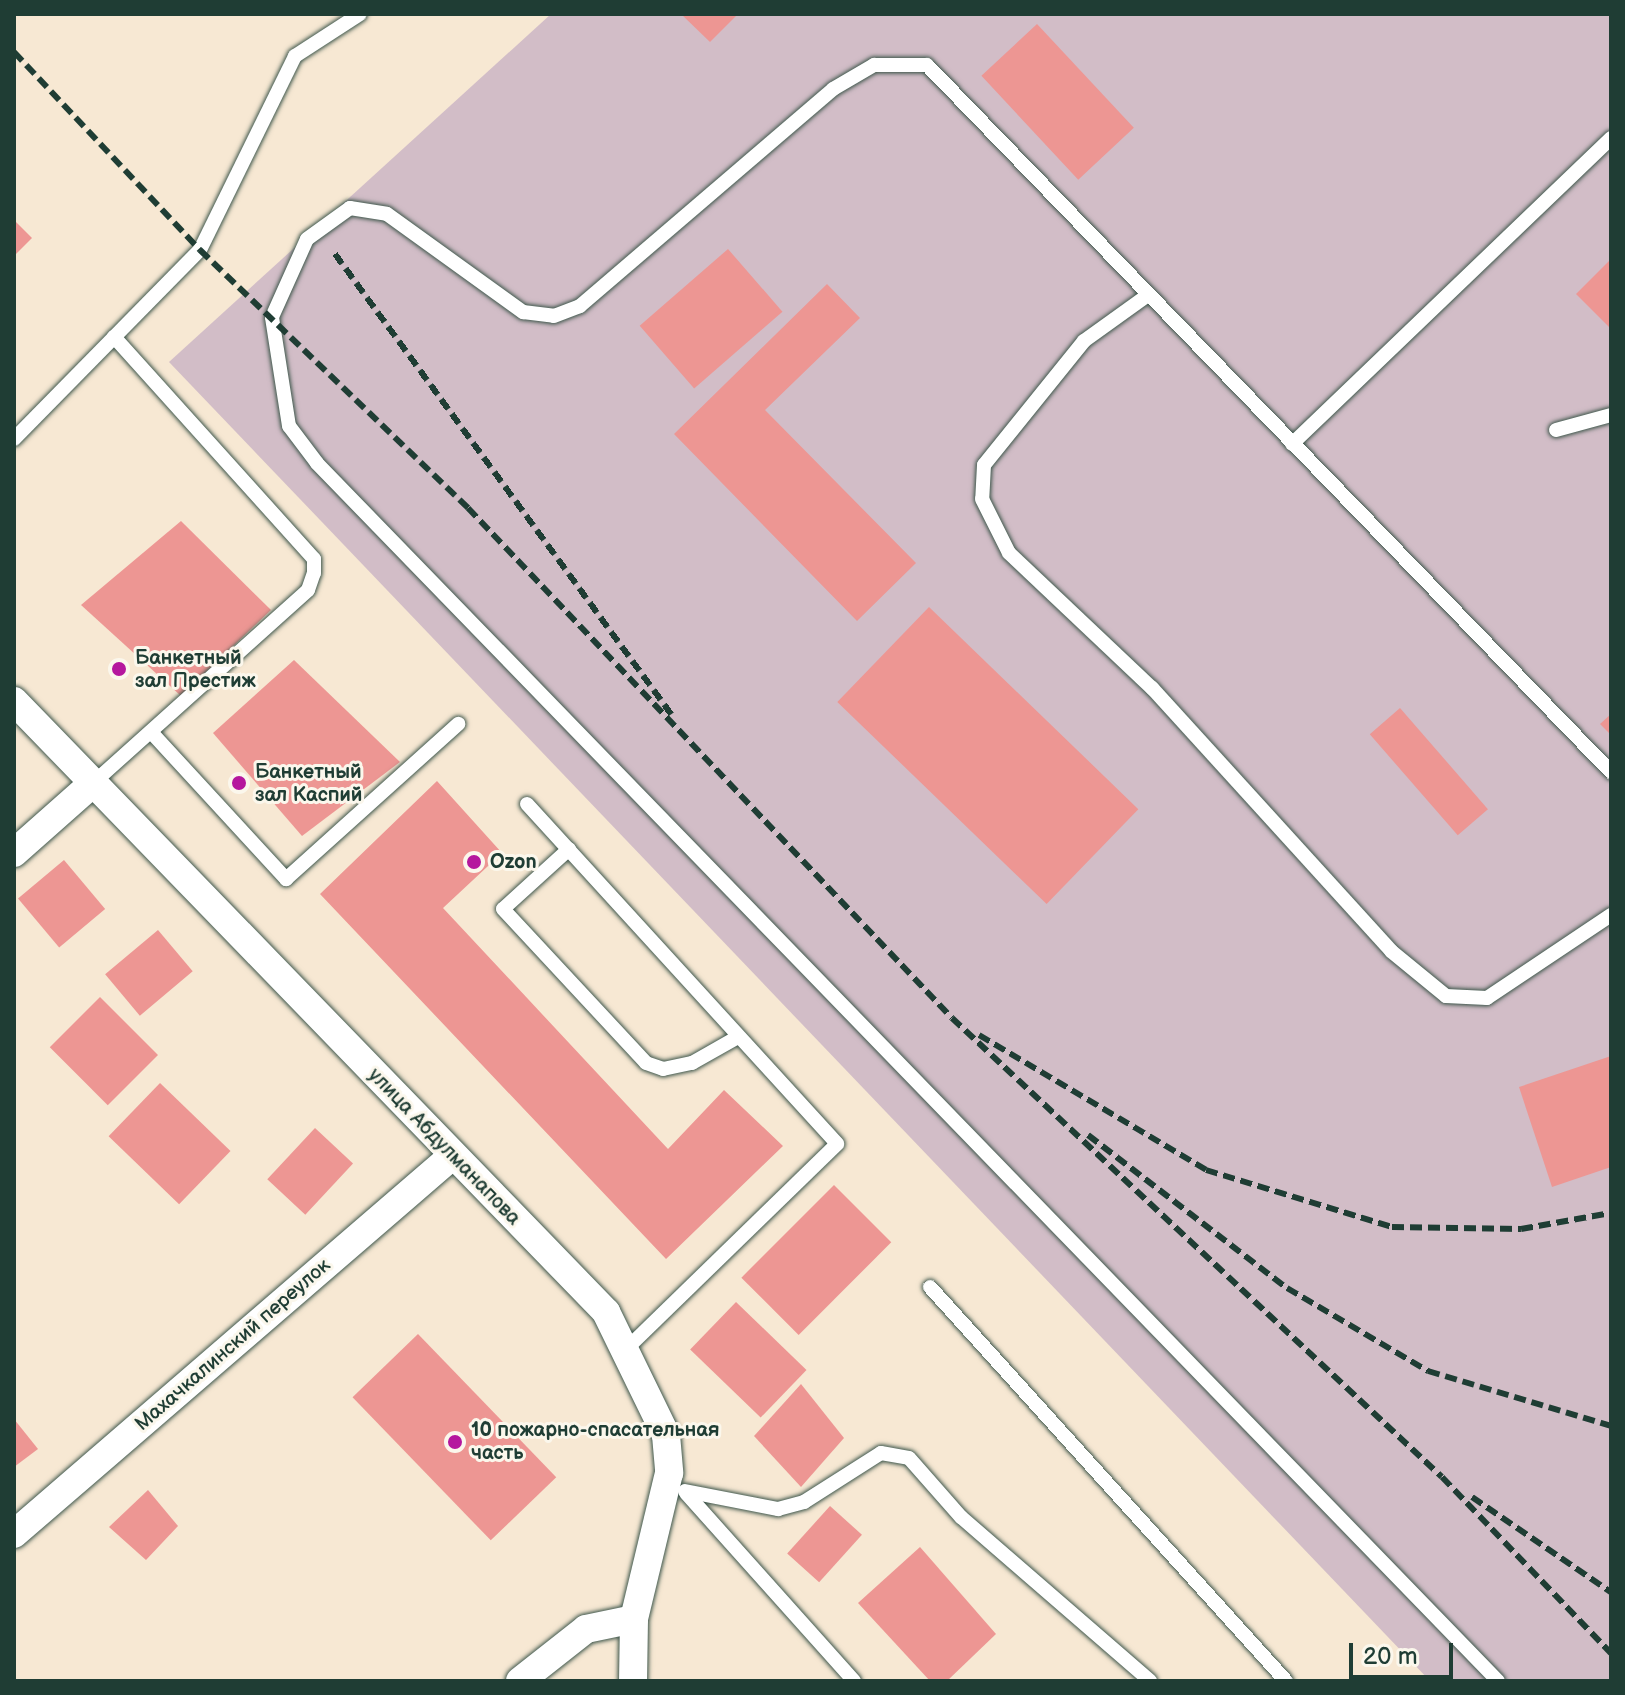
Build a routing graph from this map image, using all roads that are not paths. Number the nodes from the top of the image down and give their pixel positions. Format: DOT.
graph roads {
  1 [pos="360,14"];
  2 [pos="1611,138"];
  3 [pos="1148,295"];
  4 [pos="114,337"];
  5 [pos="1611,415"];
  6 [pos="1556,430"];
  7 [pos="14,439"];
  8 [pos="1292,444"];
  9 [pos="14,701"];
  10 [pos="458,724"];
  11 [pos="151,732"];
  12 [pos="1611,772"];
  13 [pos="92,784"];
  14 [pos="527,804"];
  15 [pos="569,849"];
  16 [pos="14,853"];
  17 [pos="1611,915"];
  18 [pos="736,1038"];
  19 [pos="452,1156"];
  20 [pos="930,1287"];
  21 [pos="627,1348"];
  22 [pos="677,1482"];
  23 [pos="14,1534"];
  24 [pos="634,1619"];
  25 [pos="520,1681"];
  26 [pos="633,1681"];
  27 [pos="854,1681"];
  28 [pos="1150,1681"];
  29 [pos="1286,1681"];
  30 [pos="1498,1681"];
  1 -- 4 [label="lane"];
  2 -- 8 [label="lane"];
  3 -- 8 [label="lane"];
  3 -- 17 [label="lane"];
  3 -- 30 [label="lane"];
  4 -- 7 [label="lane"];
  4 -- 11 [label="lane"];
  5 -- 6 [label="lane"];
  8 -- 12 [label="lane"];
  9 -- 13 [label="street, улица Абдулманапова"];
  10 -- 11 [label="lane"];
  11 -- 13 [label="lane"];
  13 -- 16 [label="street"];
  13 -- 19 [label="street, улица Абдулманапова"];
  14 -- 15 [label="lane"];
  15 -- 18 [label="lane"];
  15 -- 18 [label="lane"];
  18 -- 21 [label="lane"];
  19 -- 21 [label="street, улица Абдулманапова"];
  19 -- 23 [label="street, Махачкалинский переулок"];
  20 -- 29 [label="lane"];
  21 -- 22 [label="street, улица Абдулманапова"];
  22 -- 24 [label="street, улица Абдулманапова"];
  22 -- 27 [label="lane"];
  22 -- 28 [label="lane"];
  24 -- 25 [label="street"];
  24 -- 26 [label="street, улица Абдулманапова"];
}
